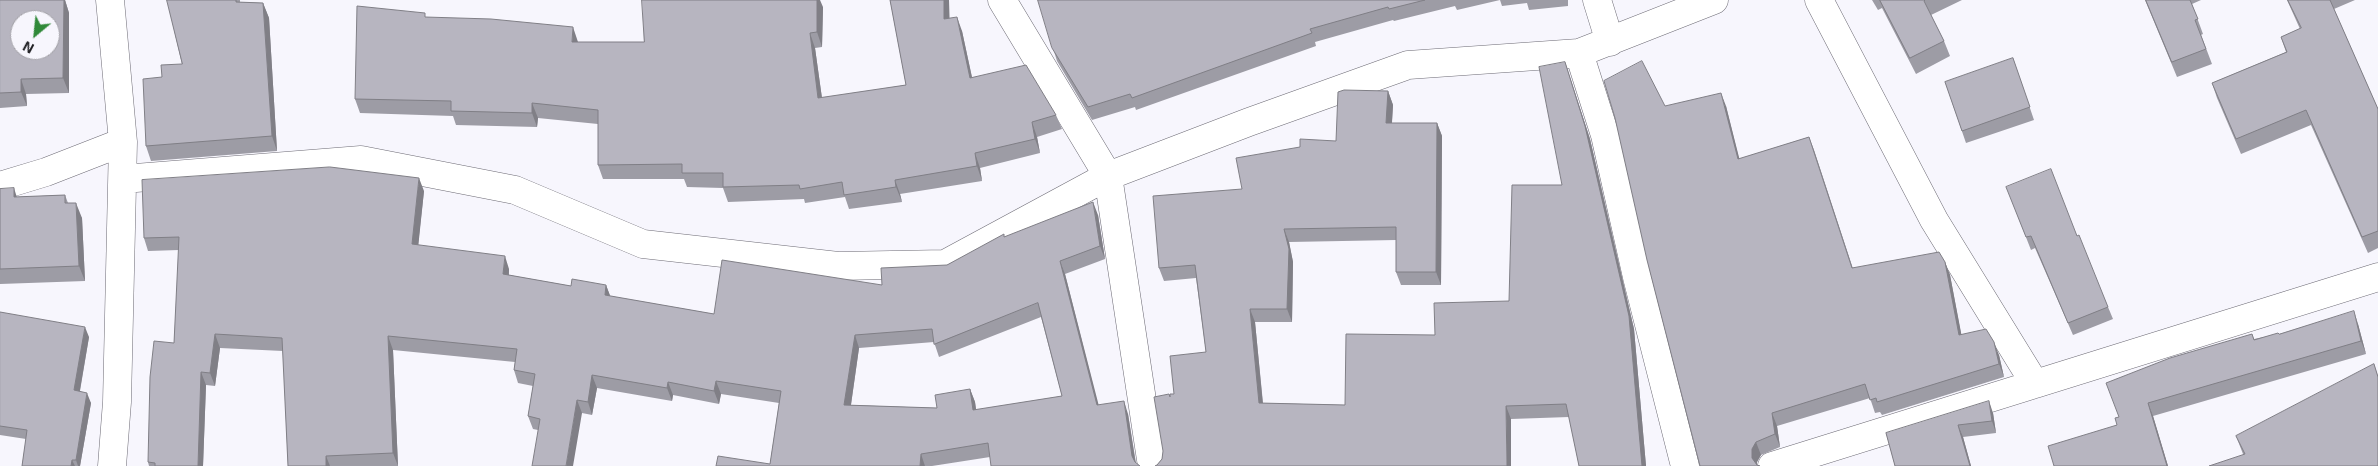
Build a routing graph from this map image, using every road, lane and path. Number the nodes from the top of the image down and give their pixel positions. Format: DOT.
graph roads {
  1 [pos="110,0"];
  2 [pos="1002,0"];
  3 [pos="1598,0"];
  4 [pos="1714,0"];
  5 [pos="1819,0"];
  6 [pos="1610,42"];
  7 [pos="1579,53"];
  8 [pos="123,142"];
  9 [pos="1108,176"];
  10 [pos="123,179"];
  11 [pos="0,186"];
  12 [pos="2378,278"];
  13 [pos="2035,384"];
  14 [pos="112,466"];
  15 [pos="1152,466"];
  16 [pos="1685,466"];
  17 [pos="1772,466"];
  1 -- 8 [label="street"];
  2 -- 9 [label="street"];
  3 -- 6 [label="street"];
  4 -- 6 [label="street"];
  5 -- 13 [label="street"];
  6 -- 7 [label="street"];
  7 -- 9 [label="street"];
  7 -- 16 [label="street"];
  8 -- 10 [label="street"];
  8 -- 11 [label="street"];
  9 -- 10 [label="street"];
  9 -- 15 [label="street"];
  10 -- 14 [label="street"];
  12 -- 13 [label="street"];
  13 -- 17 [label="street"];
}
